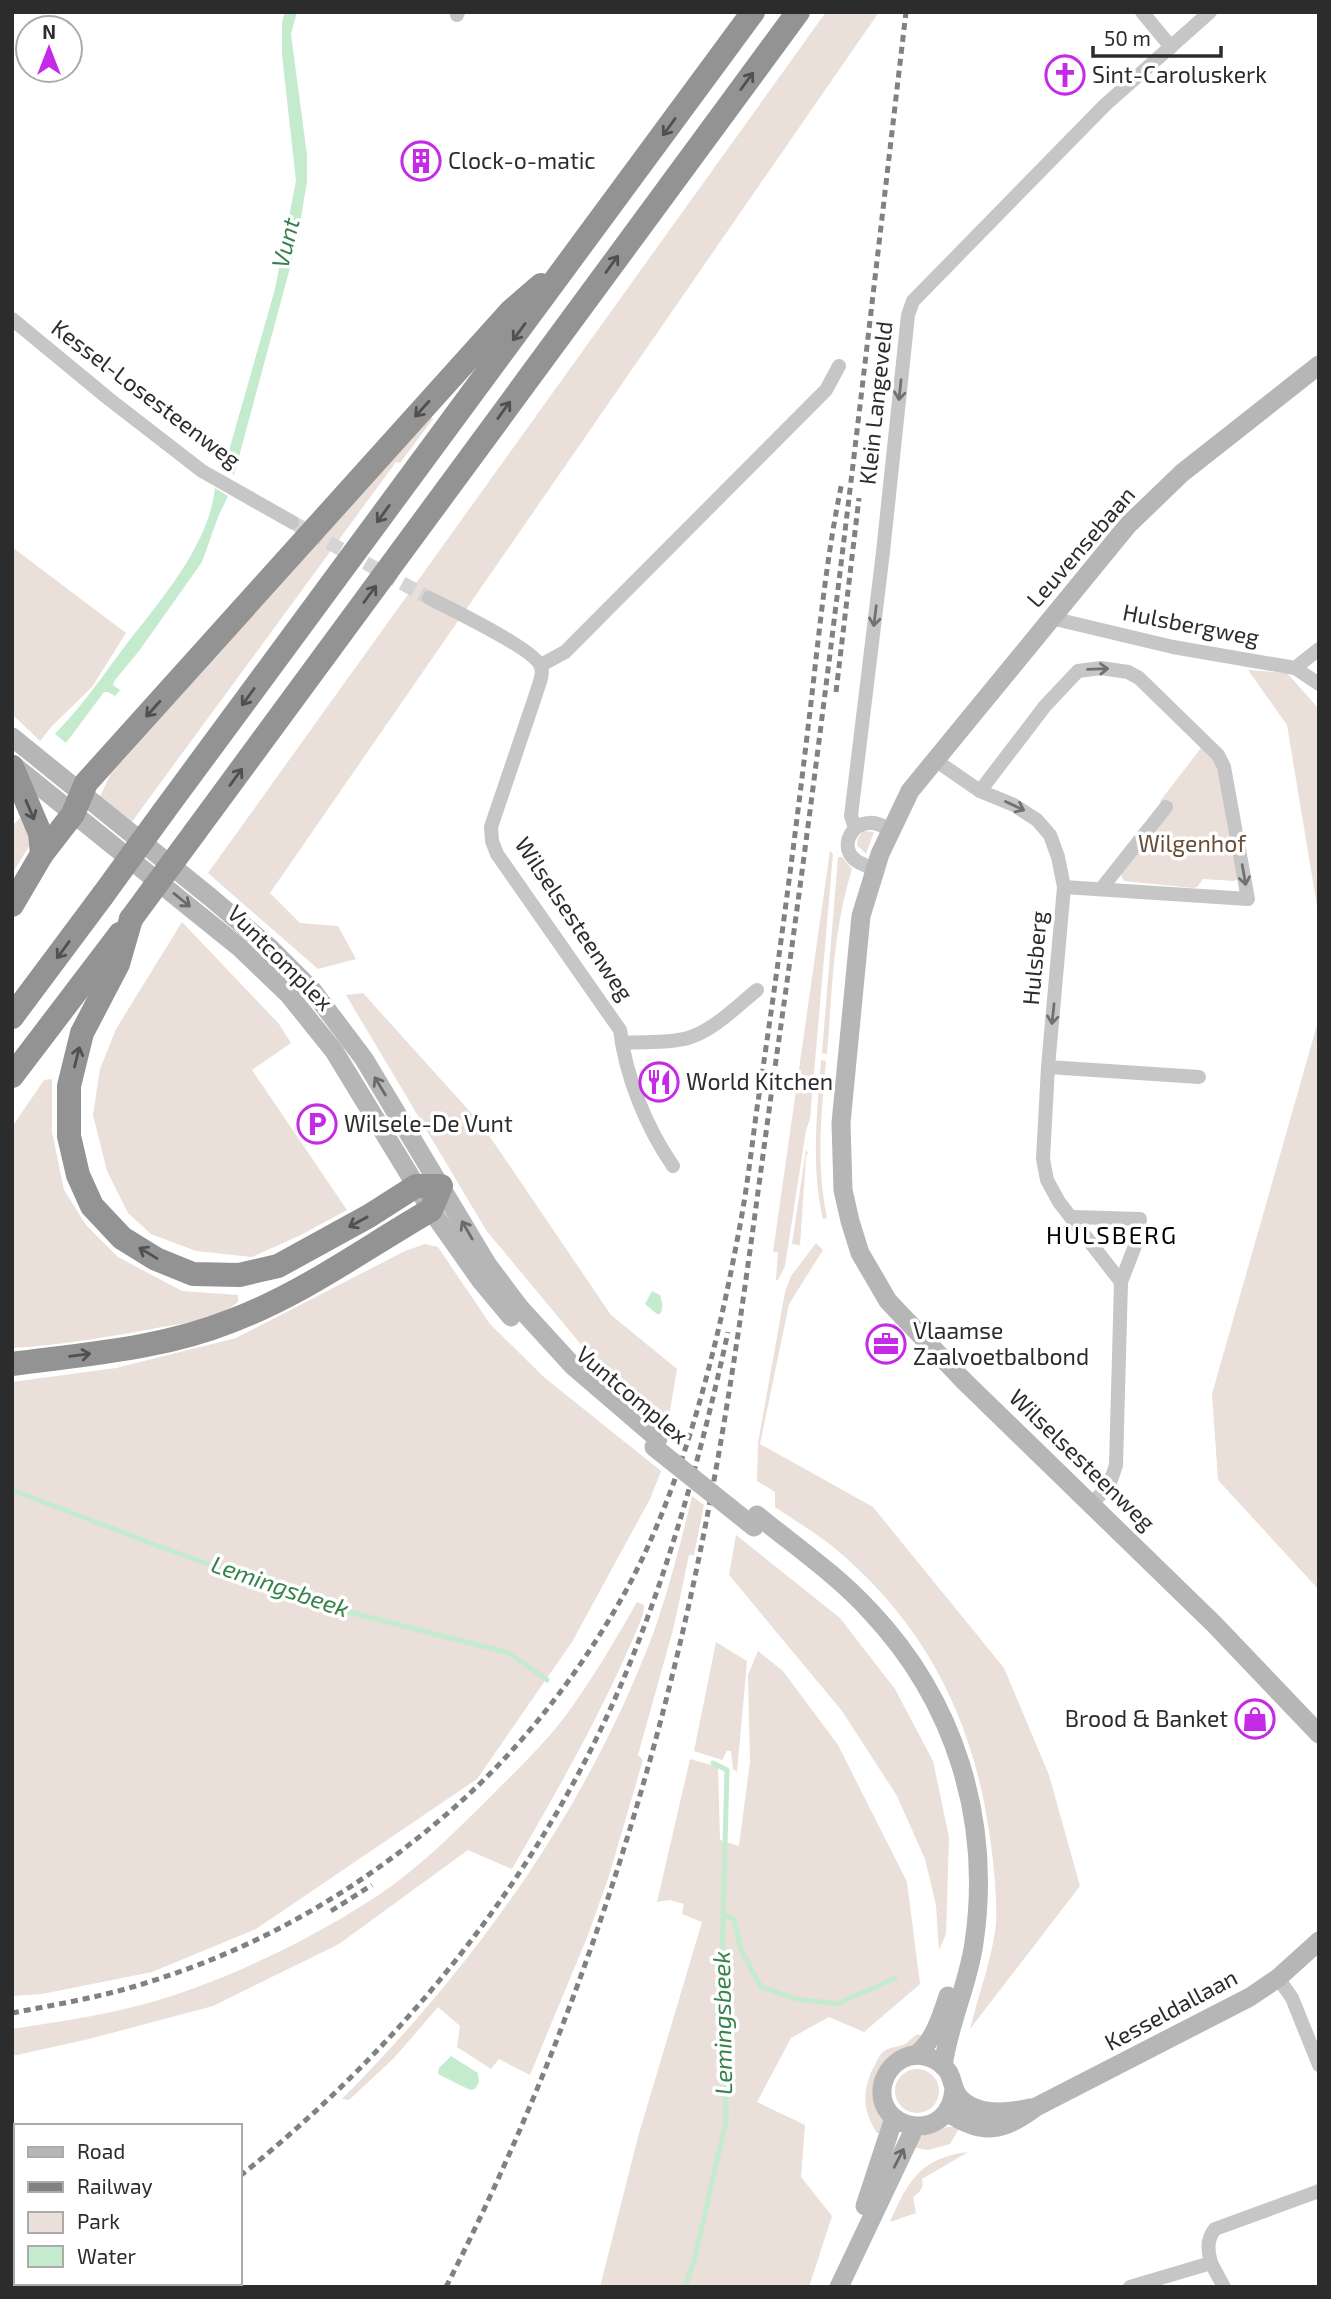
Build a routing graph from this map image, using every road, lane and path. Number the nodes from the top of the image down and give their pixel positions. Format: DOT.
graph roads {
  1 [pos="752,12"];
  2 [pos="798,12"];
  3 [pos="1142,12"];
  4 [pos="1210,12"];
  5 [pos="1171,47"];
  6 [pos="574,257"];
  7 [pos="12,319"];
  8 [pos="1319,365"];
  9 [pos="839,366"];
  10 [pos="292,522"];
  11 [pos="429,598"];
  12 [pos="1051,618"];
  13 [pos="1319,649"];
  14 [pos="541,665"];
  15 [pos="1295,668"];
  16 [pos="1319,684"];
  17 [pos="12,737"];
  18 [pos="935,760"];
  19 [pos="12,766"];
  20 [pos="910,792"];
  21 [pos="980,792"];
  22 [pos="1166,807"];
  23 [pos="77,816"];
  24 [pos="855,828"];
  25 [pos="890,830"];
  26 [pos="133,834"];
  27 [pos="43,854"];
  28 [pos="874,869"];
  29 [pos="1064,887"];
  30 [pos="1101,889"];
  31 [pos="12,905"];
  32 [pos="131,919"];
  33 [pos="757,990"];
  34 [pos="12,1017"];
  35 [pos="622,1043"];
  36 [pos="1048,1068"];
  37 [pos="12,1076"];
  38 [pos="1199,1077"];
  39 [pos="673,1166"];
  40 [pos="416,1186"];
  41 [pos="442,1186"];
  42 [pos="431,1210"];
  43 [pos="1072,1217"];
  44 [pos="1121,1282"];
  45 [pos="12,1364"];
  46 [pos="656,1443"];
  47 [pos="1092,1503"];
  48 [pos="756,1521"];
  49 [pos="1319,1734"];
  50 [pos="1319,1941"];
  51 [pos="1279,1978"];
  52 [pos="916,2055"];
  53 [pos="1319,2065"];
  54 [pos="943,2066"];
  55 [pos="954,2088"];
  56 [pos="1036,2107"];
  57 [pos="947,2112"];
  58 [pos="894,2118"];
  59 [pos="915,2127"];
  60 [pos="1319,2191"];
  61 [pos="848,2263"];
  62 [pos="1211,2263"];
  63 [pos="839,2287"];
  64 [pos="1130,2287"];
  65 [pos="1224,2287"];
  1 -- 6 [label="highway, one-way"];
  32 -- 2 [label="highway, one-way, bridge"];
  3 -- 5 [label="street"];
  4 -- 5 [label="street, Klein Langeveld"];
  5 -- 24 [label="street, Klein Langeveld, one-way"];
  6 -- 23 [label="highway, one-way"];
  6 -- 34 [label="highway, one-way, bridge"];
  7 -- 10 [label="street, Kessel-Losesteenweg"];
  8 -- 12 [label="street, Leuvensebaan"];
  9 -- 14 [label="street, Klein Langeveld"];
  11 -- 14 [label="street"];
  12 -- 15 [label="street, Hulsbergweg"];
  12 -- 18 [label="street, Leuvensebaan"];
  13 -- 15 [label="street"];
  14 -- 35 [label="street, Wilselsesteenweg"];
  15 -- 16 [label="street, Hulsbergweg"];
  17 -- 23 [label="street, Vuntcomplex"];
  18 -- 20 [label="street, Leuvensebaan"];
  18 -- 21 [label="street, Hulsberg"];
  19 -- 23 [label="street, Vuntcomplex"];
  19 -- 27 [label="highway, one-way"];
  20 -- 25 [label="street, Wilselsesteenweg"];
  21 -- 29 [label="street, Hulsberg, one-way"];
  21 -- 30 [label="street, one-way"];
  22 -- 30 [label="street"];
  23 -- 26 [label="street, Vuntcomplex"];
  23 -- 26 [label="street, Vuntcomplex"];
  23 -- 27 [label="highway"];
  23 -- 40 [label="street, Vuntcomplex, one-way"];
  24 -- 25 [label="street"];
  24 -- 28 [label="street"];
  25 -- 28 [label="street, Wilselsesteenweg"];
  41 -- 26 [label="street, Vuntcomplex, one-way"];
  27 -- 31 [label="highway"];
  28 -- 47 [label="street, Wilselsesteenweg"];
  29 -- 30 [label="street"];
  29 -- 36 [label="street, Hulsberg, one-way"];
  32 -- 37 [label="highway"];
  40 -- 32 [label="highway, one-way"];
  33 -- 35 [label="street"];
  35 -- 39 [label="street, Wilselsesteenweg"];
  36 -- 38 [label="street"];
  36 -- 43 [label="street, Hulsberg"];
  40 -- 41 [label="highway"];
  40 -- 42 [label="street, Vuntcomplex"];
  41 -- 42 [label="highway"];
  46 -- 41 [label="street, Vuntcomplex, one-way"];
  45 -- 42 [label="highway, one-way"];
  42 -- 46 [label="street, Vuntcomplex"];
  43 -- 44 [label="street, Hulsberg"];
  43 -- 44 [label="street"];
  44 -- 47 [label="street"];
  46 -- 48 [label="street, Vuntcomplex, bridge"];
  47 -- 49 [label="street, Wilselsesteenweg"];
  48 -- 52 [label="street, Vuntcomplex"];
  48 -- 54 [label="street, Vuntcomplex"];
  50 -- 51 [label="street, Kesseldallaan"];
  51 -- 53 [label="street"];
  51 -- 56 [label="street, Kesseldallaan"];
  52 -- 54 [label="street"];
  52 -- 58 [label="street"];
  54 -- 55 [label="street, Kesseldallaan"];
  55 -- 56 [label="street, Kesseldallaan"];
  55 -- 57 [label="street"];
  56 -- 57 [label="street, Kesseldallaan"];
  57 -- 59 [label="street"];
  58 -- 59 [label="street"];
  58 -- 61 [label="street"];
  61 -- 59 [label="street, one-way"];
  60 -- 62 [label="street"];
  61 -- 63 [label="street"];
  62 -- 64 [label="street"];
  62 -- 65 [label="street"];
}
